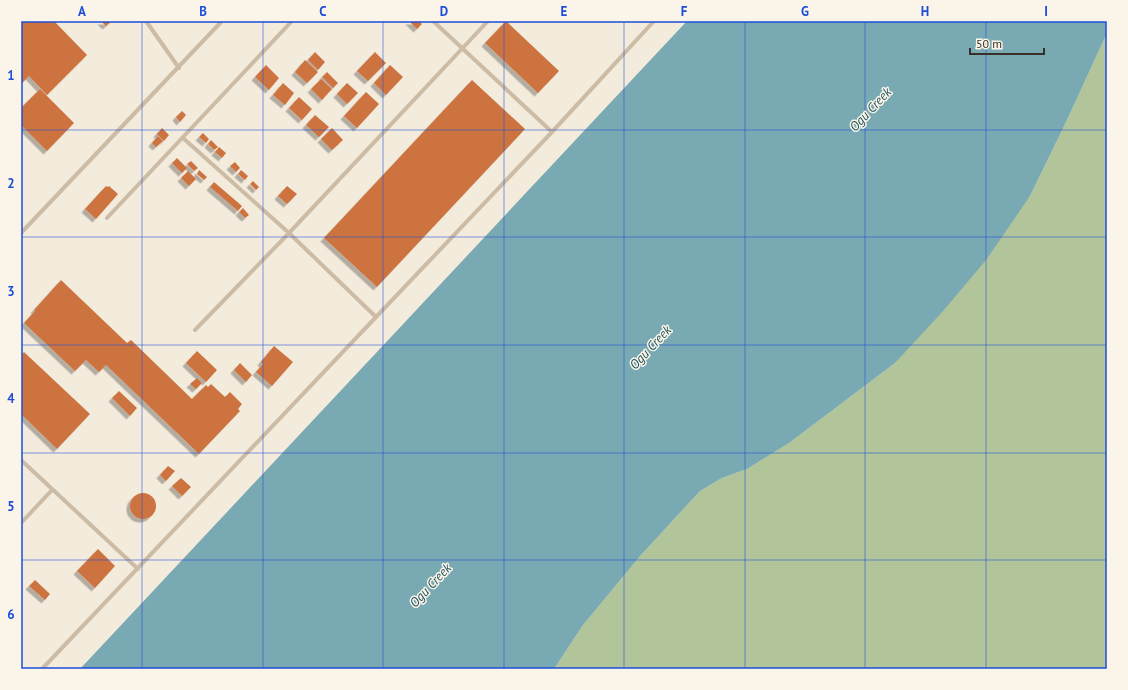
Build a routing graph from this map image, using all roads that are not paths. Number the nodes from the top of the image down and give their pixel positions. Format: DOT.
graph roads {
  1 [pos="146,21"];
  2 [pos="222,21"];
  3 [pos="292,21"];
  4 [pos="432,21"];
  5 [pos="488,21"];
  6 [pos="654,21"];
  7 [pos="462,49"];
  8 [pos="179,68"];
  9 [pos="552,132"];
  10 [pos="183,138"];
  11 [pos="107,218"];
  12 [pos="21,233"];
  13 [pos="289,233"];
  14 [pos="376,316"];
  15 [pos="195,330"];
  16 [pos="21,460"];
  17 [pos="52,490"];
  18 [pos="21,523"];
  19 [pos="138,569"];
  20 [pos="42,669"];
  1 -- 8 [label="lane"];
  2 -- 8 [label="lane"];
  3 -- 10 [label="lane"];
  4 -- 7 [label="lane"];
  5 -- 7 [label="lane"];
  6 -- 9 [label="lane"];
  7 -- 9 [label="lane"];
  7 -- 13 [label="lane"];
  8 -- 12 [label="lane"];
  9 -- 14 [label="lane"];
  10 -- 11 [label="lane"];
  10 -- 13 [label="lane"];
  13 -- 14 [label="lane"];
  13 -- 15 [label="lane"];
  14 -- 19 [label="lane"];
  16 -- 17 [label="lane"];
  17 -- 18 [label="lane"];
  17 -- 19 [label="lane"];
  19 -- 20 [label="lane"];
}
